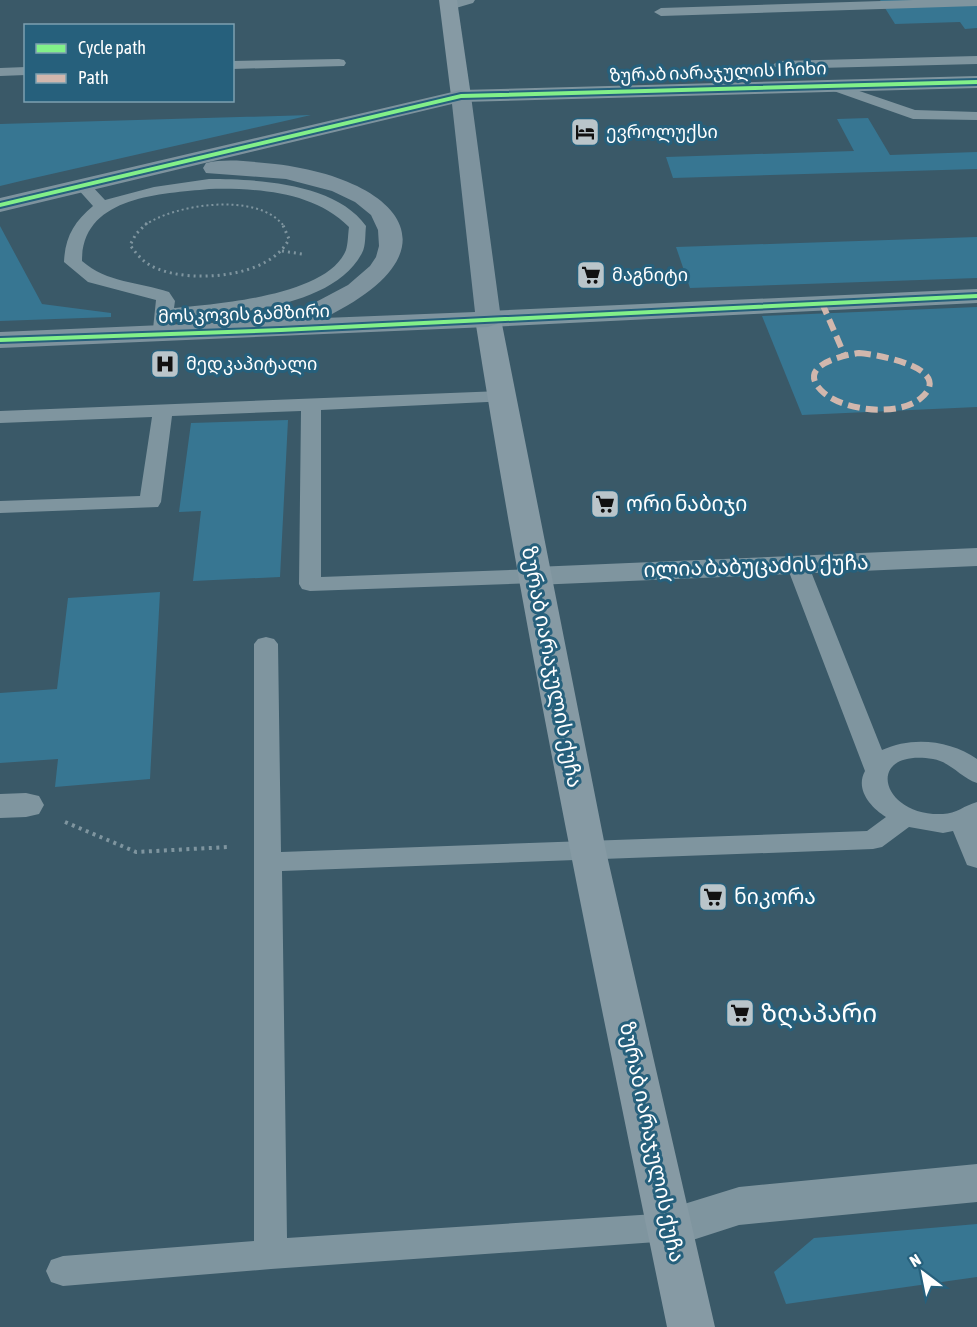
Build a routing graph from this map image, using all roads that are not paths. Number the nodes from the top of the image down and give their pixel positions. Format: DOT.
graph roads {
  1 [pos="468,0"];
  2 [pos="977,2"];
  3 [pos="448,3"];
  4 [pos="661,12"];
  5 [pos="977,60"];
  6 [pos="339,63"];
  7 [pos="234,65"];
  8 [pos="779,66"];
  9 [pos="24,71"];
  10 [pos="0,72"];
  11 [pos="977,82"];
  12 [pos="833,86"];
  13 [pos="461,96"];
  14 [pos="974,116"];
  15 [pos="117,179"];
  16 [pos="84,187"];
  17 [pos="0,205"];
  18 [pos="102,206"];
  19 [pos="977,296"];
  20 [pos="488,319"];
  21 [pos="162,324"];
  22 [pos="281,330"];
  23 [pos="0,340"];
  24 [pos="501,397"];
  25 [pos="312,405"];
  26 [pos="163,411"];
  27 [pos="0,417"];
  28 [pos="0,507"];
  29 [pos="977,557"];
  30 [pos="797,564"];
  31 [pos="535,576"];
  32 [pos="266,644"];
  33 [pos="977,753"];
  34 [pos="949,755"];
  35 [pos="877,769"];
  36 [pos="977,774"];
  37 [pos="970,816"];
  38 [pos="904,817"];
  39 [pos="587,851"];
  40 [pos="268,854"];
  41 [pos="977,858"];
  42 [pos="977,1184"];
  43 [pos="671,1227"];
  44 [pos="272,1254"];
  45 [pos="63,1271"];
  46 [pos="691,1327"];
  1 -- 3 [label="lane"];
  2 -- 4 [label="lane"];
  3 -- 13 [label="main road, ზურაბ იარაჯულის ქუჩა"];
  5 -- 8 [label="lane"];
  6 -- 7 [label="lane"];
  9 -- 10 [label="lane"];
  11 -- 12 [label="street, ზურაბ იარაჯულის I ჩიხი"];
  12 -- 13 [label="street, ზურაბ იარაჯულის I ჩიხი"];
  12 -- 14 [label="lane"];
  13 -- 15 [label="main road"];
  13 -- 20 [label="main road, ზურაბ იარაჯულის ქუჩა"];
  15 -- 16 [label="main road"];
  15 -- 22 [label="main road"];
  16 -- 17 [label="main road"];
  16 -- 18 [label="lane"];
  18 -- 21 [label="lane"];
  18 -- 21 [label="lane"];
  19 -- 20 [label="street"];
  20 -- 22 [label="main road, მოსკოვის გამზირი"];
  20 -- 24 [label="main road, ზურაბ იარაჯულის ქუჩა"];
  21 -- 22 [label="main road, მოსკოვის გამზირი"];
  21 -- 23 [label="main road, მოსკოვის გამზირი"];
  24 -- 25 [label="lane"];
  24 -- 31 [label="main road, ზურაბ იარაჯულის ქუჩა"];
  25 -- 26 [label="lane"];
  25 -- 31 [label="lane"];
  26 -- 27 [label="lane"];
  26 -- 28 [label="lane"];
  29 -- 30 [label="street, ილია ბაბუცაძის ქუჩა"];
  30 -- 31 [label="street, ილია ბაბუცაძის ქუჩა"];
  30 -- 35 [label="lane"];
  31 -- 39 [label="main road, ზურაბ იარაჯულის ქუჩა"];
  32 -- 40 [label="lane"];
  33 -- 34 [label="lane"];
  34 -- 35 [label="lane"];
  34 -- 36 [label="lane"];
  35 -- 38 [label="lane"];
  37 -- 38 [label="lane"];
  37 -- 41 [label="lane"];
  38 -- 39 [label="lane"];
  39 -- 40 [label="lane"];
  39 -- 43 [label="main road, ზურაბ იარაჯულის ქუჩა"];
  40 -- 44 [label="lane"];
  42 -- 43 [label="street"];
  43 -- 44 [label="lane"];
  43 -- 46 [label="main road, ზურაბ იარაჯულის ქუჩა"];
  44 -- 45 [label="lane"];
}
